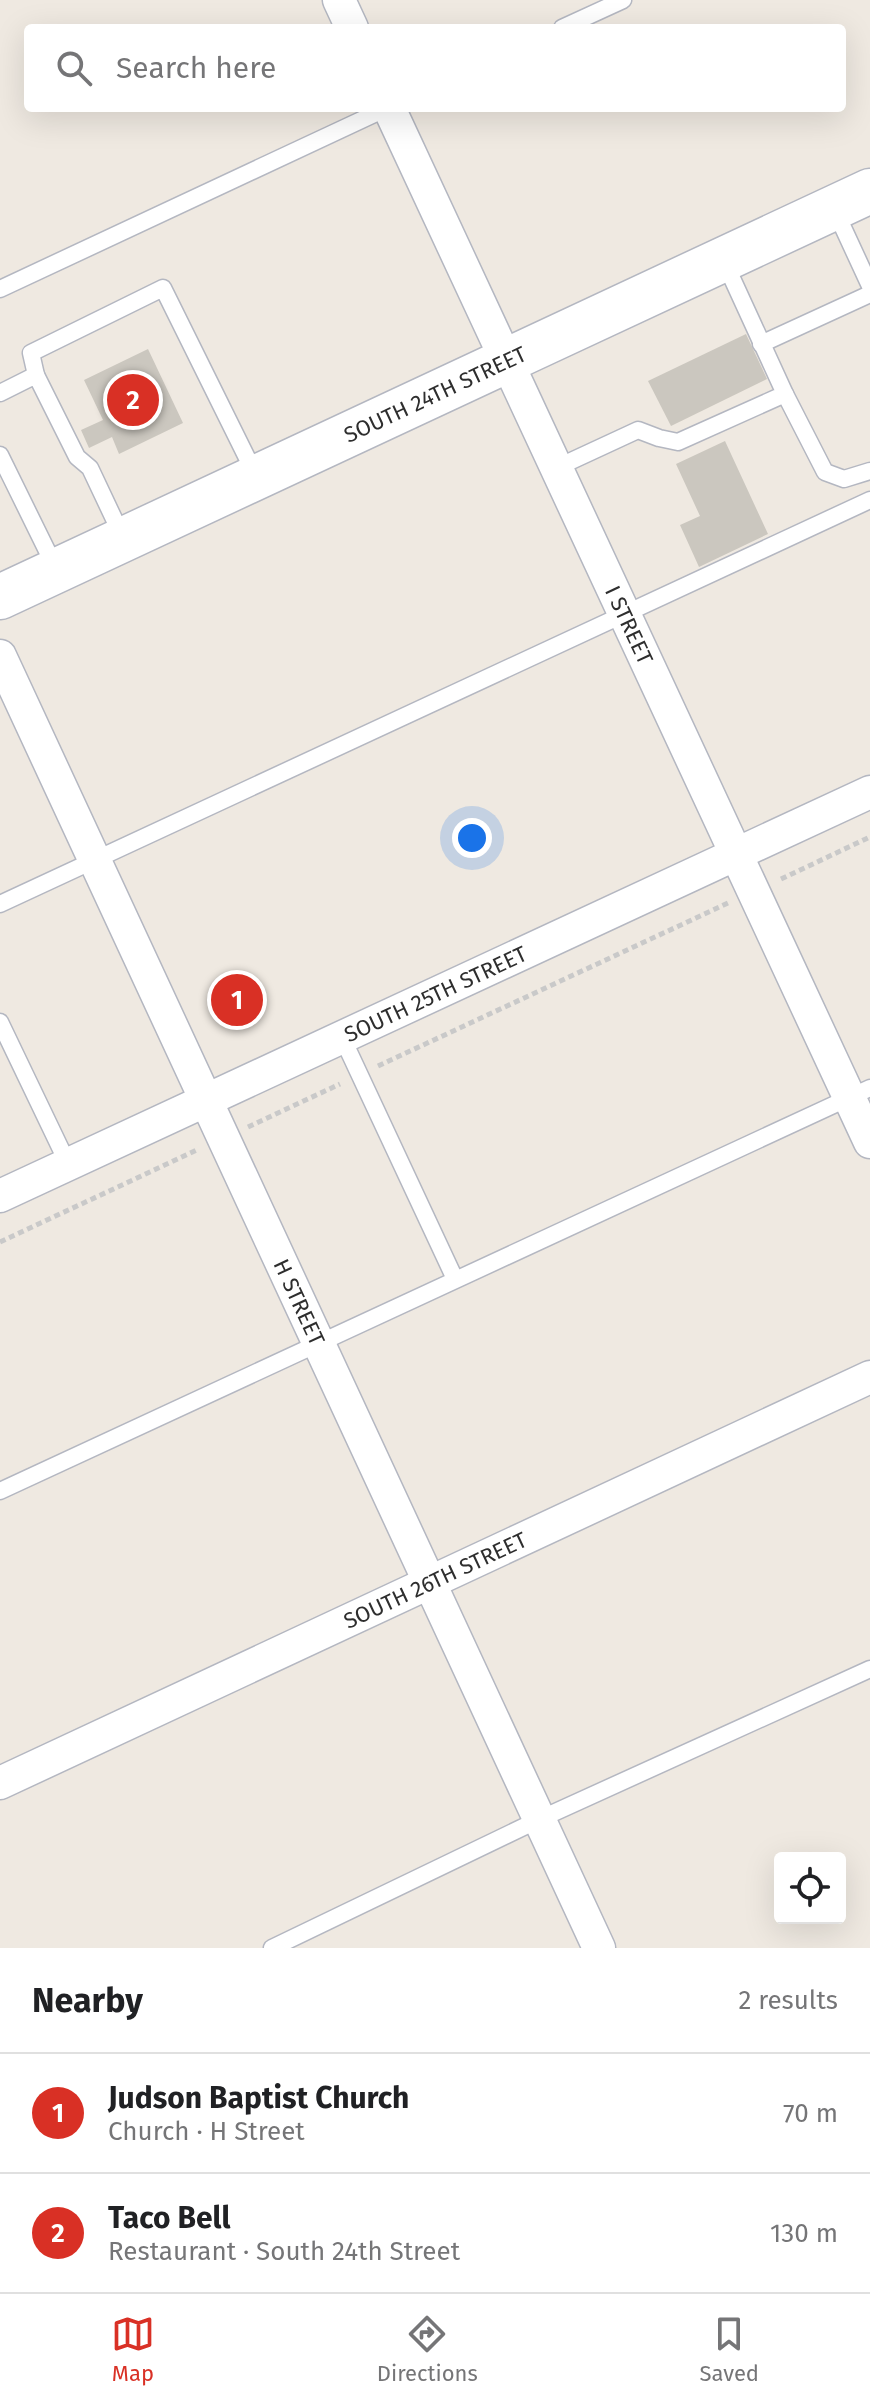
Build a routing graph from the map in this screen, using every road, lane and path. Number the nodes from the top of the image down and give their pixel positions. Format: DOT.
graph roads {
  1 [pos="339,0"];
  2 [pos="623,0"];
  3 [pos="350,24"];
  4 [pos="571,24"];
  5 [pos="379,112"];
  6 [pos="390,112"];
  7 [pos="852,200"];
  8 [pos="723,260"];
  9 [pos="870,286"];
  10 [pos="0,289"];
  11 [pos="870,294"];
  12 [pos="761,344"];
  13 [pos="506,361"];
  14 [pos="36,375"];
  15 [pos="0,393"];
  16 [pos="785,394"];
  17 [pos="0,455"];
  18 [pos="556,468"];
  19 [pos="870,471"];
  20 [pos="257,477"];
  21 [pos="870,500"];
  22 [pos="123,540"];
  23 [pos="57,571"];
  24 [pos="0,597"];
  25 [pos="624,616"];
  26 [pos="0,656"];
  27 [pos="870,792"];
  28 [pos="870,837"];
  29 [pos="735,854"];
  30 [pos="95,860"];
  31 [pos="753,892"];
  32 [pos="0,904"];
  33 [pos="0,1022"];
  34 [pos="342,1037"];
  35 [pos="360,1075"];
  36 [pos="860,1093"];
  37 [pos="207,1100"];
  38 [pos="224,1137"];
  39 [pos="870,1142"];
  40 [pos="68,1164"];
  41 [pos="0,1196"];
  42 [pos="0,1242"];
  43 [pos="455,1279"];
  44 [pos="319,1342"];
  45 [pos="870,1377"];
  46 [pos="0,1491"];
  47 [pos="430,1581"];
  48 [pos="870,1669"];
  49 [pos="0,1783"];
  50 [pos="540,1819"];
  51 [pos="272,1948"];
  52 [pos="599,1948"];
  1 -- 3 [label="street"];
  2 -- 4 [label="lane"];
  5 -- 10 [label="lane"];
  6 -- 13 [label="street, I STREET"];
  7 -- 8 [label="main road, SOUTH 24TH STREET"];
  7 -- 9 [label="lane"];
  8 -- 12 [label="lane"];
  8 -- 13 [label="main road, SOUTH 24TH STREET"];
  11 -- 12 [label="lane"];
  12 -- 16 [label="lane"];
  13 -- 18 [label="street, I STREET"];
  13 -- 20 [label="main road, SOUTH 24TH STREET"];
  14 -- 15 [label="lane"];
  14 -- 20 [label="lane"];
  14 -- 22 [label="lane"];
  16 -- 18 [label="lane"];
  16 -- 19 [label="lane"];
  17 -- 23 [label="lane"];
  18 -- 25 [label="street, I STREET"];
  20 -- 22 [label="main road, SOUTH 24TH STREET"];
  21 -- 25 [label="lane"];
  22 -- 23 [label="main road, SOUTH 24TH STREET"];
  23 -- 24 [label="main road, SOUTH 24TH STREET"];
  25 -- 29 [label="street, I STREET"];
  25 -- 30 [label="lane"];
  26 -- 30 [label="street, H STREET"];
  27 -- 29 [label="street, SOUTH 25TH STREET"];
  28 -- 31 [label="path"];
  29 -- 31 [label="street, I STREET"];
  29 -- 34 [label="street, SOUTH 25TH STREET"];
  30 -- 32 [label="lane"];
  30 -- 37 [label="street, H STREET"];
  31 -- 35 [label="path"];
  31 -- 36 [label="street, I STREET"];
  33 -- 40 [label="lane"];
  34 -- 35 [label="lane"];
  34 -- 37 [label="street, SOUTH 25TH STREET"];
  35 -- 38 [label="path"];
  35 -- 43 [label="lane"];
  36 -- 39 [label="street, I STREET"];
  36 -- 43 [label="lane"];
  37 -- 38 [label="street, H STREET"];
  37 -- 40 [label="street, SOUTH 25TH STREET"];
  38 -- 42 [label="path"];
  38 -- 44 [label="street, H STREET"];
  40 -- 41 [label="street, SOUTH 25TH STREET"];
  43 -- 44 [label="lane"];
  44 -- 46 [label="lane"];
  44 -- 47 [label="street, H STREET"];
  45 -- 47 [label="street, SOUTH 26TH STREET"];
  47 -- 49 [label="street, SOUTH 26TH STREET"];
  47 -- 50 [label="street, H STREET"];
  48 -- 50 [label="lane"];
  50 -- 51 [label="lane"];
  50 -- 52 [label="street, H STREET"];
}
